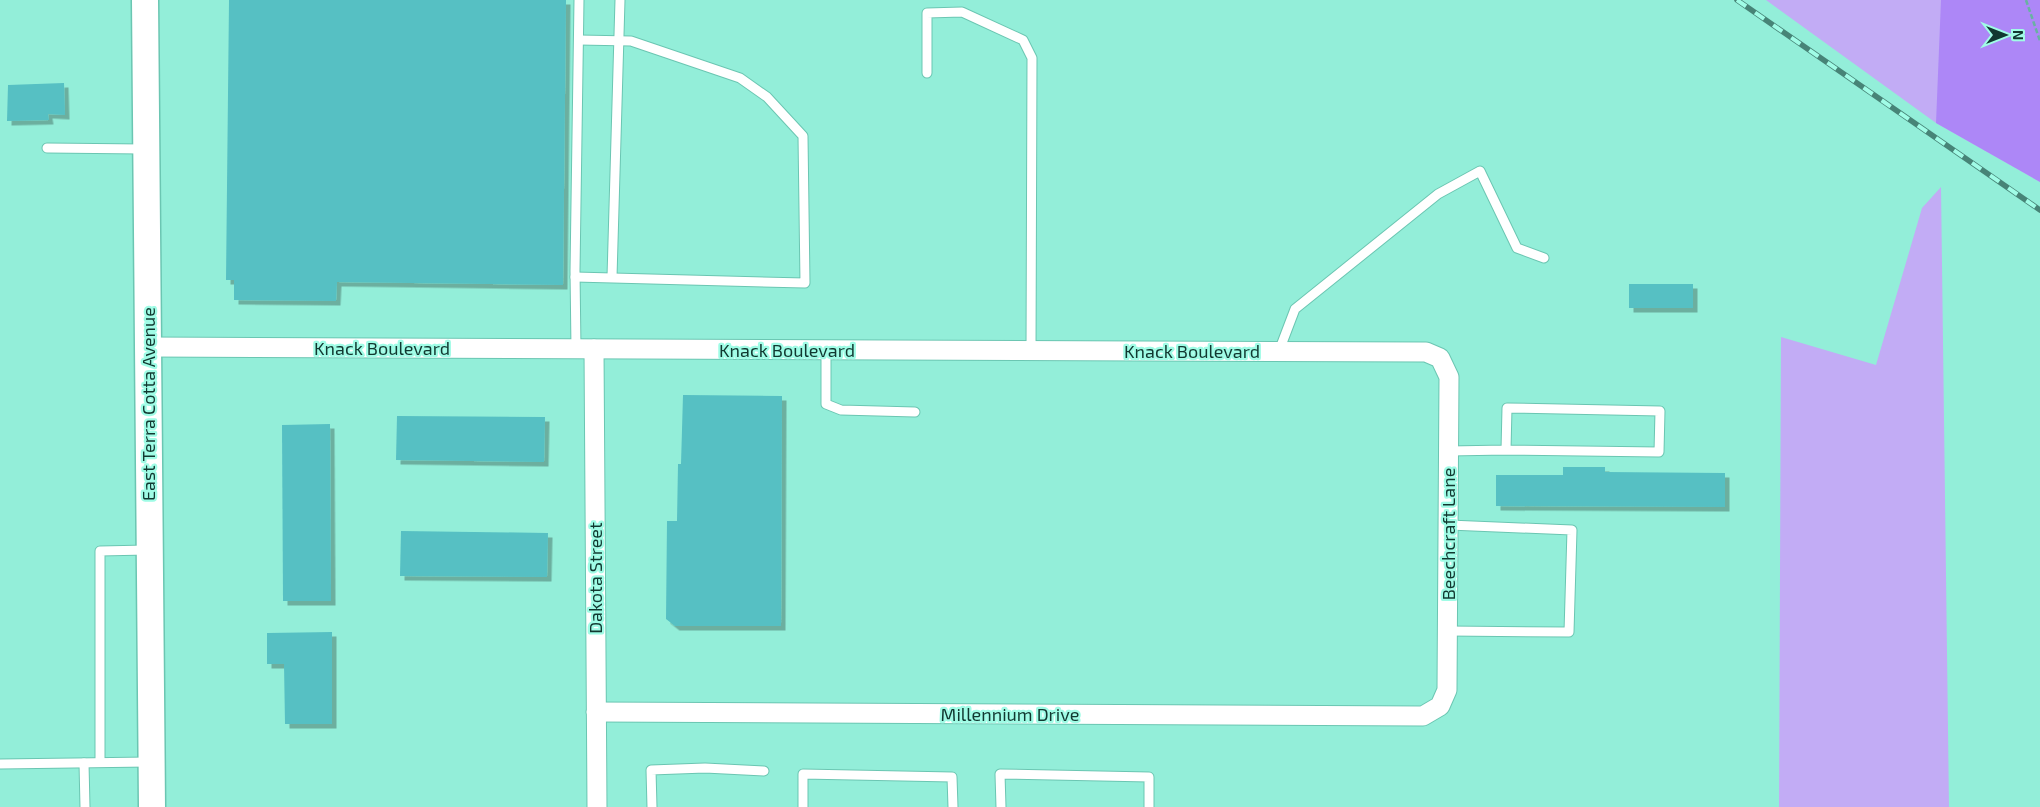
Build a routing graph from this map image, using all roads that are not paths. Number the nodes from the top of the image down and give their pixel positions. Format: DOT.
graph roads {
  1 [pos="144,0"];
  2 [pos="579,0"];
  3 [pos="620,0"];
  4 [pos="579,40"];
  5 [pos="619,41"];
  6 [pos="927,73"];
  7 [pos="48,148"];
  8 [pos="146,149"];
  9 [pos="1544,258"];
  10 [pos="575,277"];
  11 [pos="612,277"];
  12 [pos="148,347"];
  13 [pos="585,349"];
  14 [pos="826,350"];
  15 [pos="1031,350"];
  16 [pos="1279,351"];
  17 [pos="1426,352"];
  18 [pos="915,412"];
  19 [pos="1506,450"];
  20 [pos="1449,451"];
  21 [pos="1449,525"];
  22 [pos="149,550"];
  23 [pos="1448,631"];
  24 [pos="596,712"];
  25 [pos="1423,716"];
  26 [pos="100,762"];
  27 [pos="152,762"];
  28 [pos="84,763"];
  29 [pos="0,764"];
  30 [pos="764,771"];
  31 [pos="85,807"];
  32 [pos="152,807"];
  33 [pos="597,807"];
  34 [pos="652,807"];
  35 [pos="803,807"];
  36 [pos="953,807"];
  37 [pos="1000,807"];
  38 [pos="1149,807"];
  1 -- 8 [label="main road, East Terra Cotta Avenue"];
  2 -- 4 [label="lane"];
  3 -- 5 [label="lane"];
  4 -- 5 [label="lane"];
  4 -- 10 [label="lane"];
  5 -- 11 [label="lane"];
  5 -- 11 [label="lane"];
  6 -- 15 [label="lane"];
  7 -- 8 [label="lane"];
  8 -- 12 [label="main road, East Terra Cotta Avenue"];
  9 -- 16 [label="lane"];
  10 -- 11 [label="lane"];
  10 -- 13 [label="lane"];
  12 -- 13 [label="street, Knack Boulevard"];
  12 -- 22 [label="main road, East Terra Cotta Avenue"];
  13 -- 14 [label="street, Knack Boulevard"];
  13 -- 24 [label="street, Dakota Street"];
  14 -- 15 [label="street, Knack Boulevard"];
  14 -- 18 [label="lane"];
  15 -- 16 [label="street, Knack Boulevard"];
  16 -- 17 [label="street, Knack Boulevard"];
  17 -- 20 [label="street, Beechcraft Lane"];
  19 -- 19 [label="lane"];
  19 -- 20 [label="lane"];
  20 -- 21 [label="street, Beechcraft Lane"];
  21 -- 23 [label="street, Beechcraft Lane"];
  21 -- 23 [label="lane"];
  22 -- 26 [label="lane"];
  22 -- 27 [label="main road, East Terra Cotta Avenue"];
  23 -- 25 [label="street, Beechcraft Lane"];
  24 -- 25 [label="street, Millennium Drive"];
  24 -- 33 [label="street, Dakota Street"];
  26 -- 27 [label="lane"];
  26 -- 28 [label="lane"];
  27 -- 32 [label="main road, East Terra Cotta Avenue"];
  28 -- 29 [label="lane"];
  28 -- 31 [label="lane"];
  30 -- 34 [label="lane"];
  35 -- 36 [label="lane"];
  37 -- 38 [label="lane"];
}
